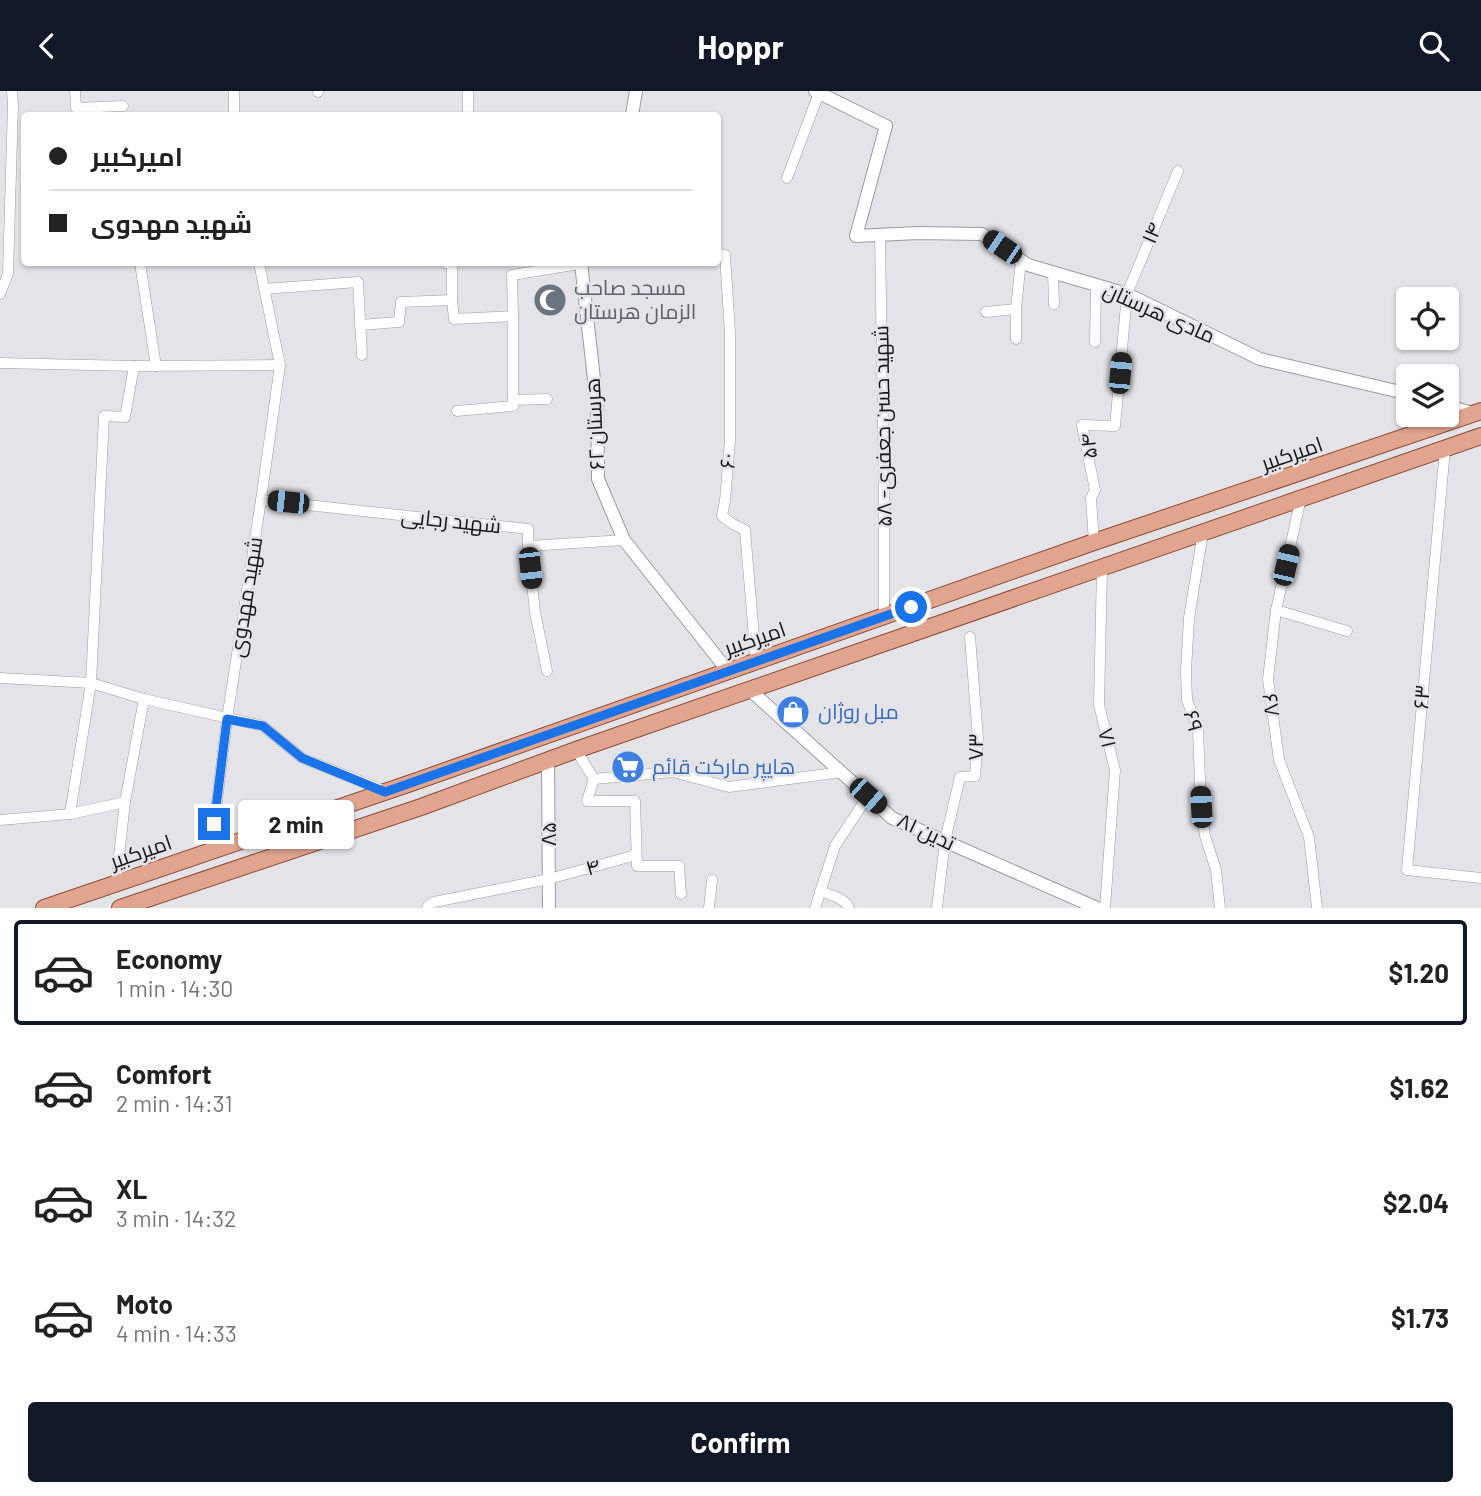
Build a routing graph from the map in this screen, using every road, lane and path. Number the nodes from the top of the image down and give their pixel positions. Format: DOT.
graph roads {
  1 [pos="12,91"];
  2 [pos="75,91"];
  3 [pos="233,91"];
  4 [pos="468,91"];
  5 [pos="636,91"];
  6 [pos="817,92"];
  7 [pos="123,106"];
  8 [pos="234,112"];
  9 [pos="468,112"];
  10 [pos="632,112"];
  11 [pos="1178,171"];
  12 [pos="787,178"];
  13 [pos="880,236"];
  14 [pos="721,254"];
  15 [pos="1021,260"];
  16 [pos="140,266"];
  17 [pos="260,266"];
  18 [pos="452,266"];
  19 [pos="566,266"];
  20 [pos="584,266"];
  21 [pos="1053,272"];
  22 [pos="1096,285"];
  23 [pos="264,289"];
  24 [pos="0,294"];
  25 [pos="1126,294"];
  26 [pos="452,300"];
  27 [pos="1054,304"];
  28 [pos="1016,309"];
  29 [pos="986,312"];
  30 [pos="513,316"];
  31 [pos="360,325"];
  32 [pos="1016,339"];
  33 [pos="1095,342"];
  34 [pos="362,355"];
  35 [pos="0,363"];
  36 [pos="280,365"];
  37 [pos="134,366"];
  38 [pos="156,366"];
  39 [pos="1396,391"];
  40 [pos="547,399"];
  41 [pos="513,400"];
  42 [pos="1459,408"];
  43 [pos="457,411"];
  44 [pos="1477,412"];
  45 [pos="1481,436"];
  46 [pos="1445,449"];
  47 [pos="1346,457"];
  48 [pos="1354,480"];
  49 [pos="1301,498"];
  50 [pos="261,500"];
  51 [pos="1203,532"];
  52 [pos="624,540"];
  53 [pos="1094,542"];
  54 [pos="528,546"];
  55 [pos="1102,568"];
  56 [pos="1276,610"];
  57 [pos="884,616"];
  58 [pos="1347,631"];
  59 [pos="970,637"];
  60 [pos="756,661"];
  61 [pos="547,671"];
  62 [pos="728,671"];
  63 [pos="0,678"];
  64 [pos="91,683"];
  65 [pos="750,689"];
  66 [pos="144,699"];
  67 [pos="227,719"];
  68 [pos="576,750"];
  69 [pos="548,759"];
  70 [pos="443,772"];
  71 [pos="842,772"];
  72 [pos="594,779"];
  73 [pos="414,782"];
  74 [pos="385,792"];
  75 [pos="451,796"];
  76 [pos="868,796"];
  77 [pos="125,802"];
  78 [pos="421,807"];
  79 [pos="70,814"];
  80 [pos="0,820"];
  81 [pos="945,841"];
  82 [pos="211,850"];
  83 [pos="636,855"];
  84 [pos="1481,878"];
  85 [pos="549,879"];
  86 [pos="712,880"];
  87 [pos="116,883"];
  88 [pos="820,891"];
  89 [pos="681,894"];
  90 [pos="1092,907"];
  91 [pos="44,908"];
  92 [pos="120,908"];
  93 [pos="427,908"];
  94 [pos="549,908"];
  95 [pos="709,908"];
  96 [pos="815,908"];
  97 [pos="849,908"];
  98 [pos="937,908"];
  99 [pos="1105,908"];
  100 [pos="1220,908"];
  101 [pos="1317,908"];
  1 -- 24 [label="street"];
  2 -- 7 [label="street"];
  3 -- 8 [label="street"];
  4 -- 9 [label="street"];
  5 -- 10 [label="street"];
  6 -- 12 [label="street"];
  6 -- 13 [label="street"];
  11 -- 25 [label="street, ۱۴"];
  13 -- 15 [label="street, مادی هرستان"];
  13 -- 57 [label="street, شهید حسن جعفری- ۵۸"];
  14 -- 60 [label="street, ۶۰"];
  15 -- 21 [label="street, مادی هرستان"];
  15 -- 28 [label="street"];
  16 -- 38 [label="street"];
  17 -- 23 [label="street, شهید مهدوی"];
  18 -- 26 [label="street"];
  19 -- 30 [label="street"];
  20 -- 52 [label="street, هرستان ۶۲"];
  21 -- 22 [label="street, مادی هرستان"];
  21 -- 27 [label="street"];
  22 -- 25 [label="street, مادی هرستان"];
  22 -- 33 [label="street"];
  23 -- 31 [label="street"];
  23 -- 36 [label="street, شهید مهدوی"];
  25 -- 39 [label="street, مادی هرستان"];
  25 -- 53 [label="street, ۵۴"];
  26 -- 30 [label="street"];
  26 -- 31 [label="street"];
  28 -- 29 [label="street"];
  28 -- 32 [label="street"];
  30 -- 41 [label="street"];
  31 -- 34 [label="street"];
  35 -- 37 [label="street"];
  36 -- 38 [label="street"];
  36 -- 50 [label="street, شهید مهدوی"];
  37 -- 38 [label="street"];
  37 -- 64 [label="street"];
  40 -- 41 [label="street"];
  41 -- 43 [label="street"];
  42 -- 44 [label="street"];
  44 -- 47 [label="main road, امیرکبیر"];
  45 -- 46 [label="main road"];
  46 -- 48 [label="main road"];
  46 -- 84 [label="street, ۶۳"];
  47 -- 48 [label="main road"];
  47 -- 53 [label="main road, امیرکبیر"];
  48 -- 49 [label="main road"];
  49 -- 51 [label="main road"];
  49 -- 56 [label="street, ۶۷"];
  50 -- 54 [label="street, شهید رجایی"];
  50 -- 67 [label="street, شهید مهدوی"];
  51 -- 55 [label="main road"];
  51 -- 100 [label="street, ۶۹"];
  52 -- 54 [label="street, شهید رجایی"];
  52 -- 62 [label="street, هرستان ۶۲"];
  53 -- 57 [label="main road, امیرکبیر"];
  54 -- 61 [label="street"];
  55 -- 65 [label="main road"];
  55 -- 99 [label="street, ۷۱"];
  56 -- 58 [label="street"];
  56 -- 101 [label="street, ۶۷"];
  57 -- 60 [label="main road, امیرکبیر"];
  59 -- 81 [label="street, ۷۳"];
  60 -- 62 [label="main road, امیرکبیر"];
  62 -- 70 [label="main road, امیرکبیر"];
  63 -- 64 [label="street"];
  64 -- 66 [label="street"];
  64 -- 79 [label="street"];
  65 -- 68 [label="main road"];
  65 -- 71 [label="street, تدین ۸۱"];
  66 -- 67 [label="street"];
  66 -- 77 [label="street"];
  67 -- 74 [label="street"];
  67 -- 82 [label="street, شهید مهدوی"];
  68 -- 69 [label="main road"];
  68 -- 72 [label="street"];
  69 -- 75 [label="main road"];
  69 -- 85 [label="street, ۸۵"];
  70 -- 73 [label="main road, امیرکبیر"];
  70 -- 75 [label="main road"];
  71 -- 72 [label="street"];
  71 -- 76 [label="street, تدین ۸۱"];
  72 -- 83 [label="street"];
  73 -- 74 [label="main road, امیرکبیر"];
  73 -- 78 [label="main road"];
  74 -- 82 [label="main road, امیرکبیر"];
  75 -- 78 [label="main road"];
  76 -- 81 [label="street, تدین ۸۱"];
  76 -- 88 [label="street"];
  77 -- 79 [label="street"];
  77 -- 87 [label="street"];
  78 -- 92 [label="main road"];
  79 -- 80 [label="street"];
  81 -- 90 [label="street, تدین ۸۱"];
  81 -- 98 [label="street"];
  82 -- 87 [label="main road, امیرکبیر"];
  83 -- 85 [label="street, ۴"];
  83 -- 89 [label="street"];
  85 -- 93 [label="street, ۴"];
  85 -- 94 [label="street, ۸۵"];
  86 -- 95 [label="street"];
  87 -- 91 [label="main road, امیرکبیر"];
  88 -- 96 [label="street"];
  88 -- 97 [label="street"];
}
